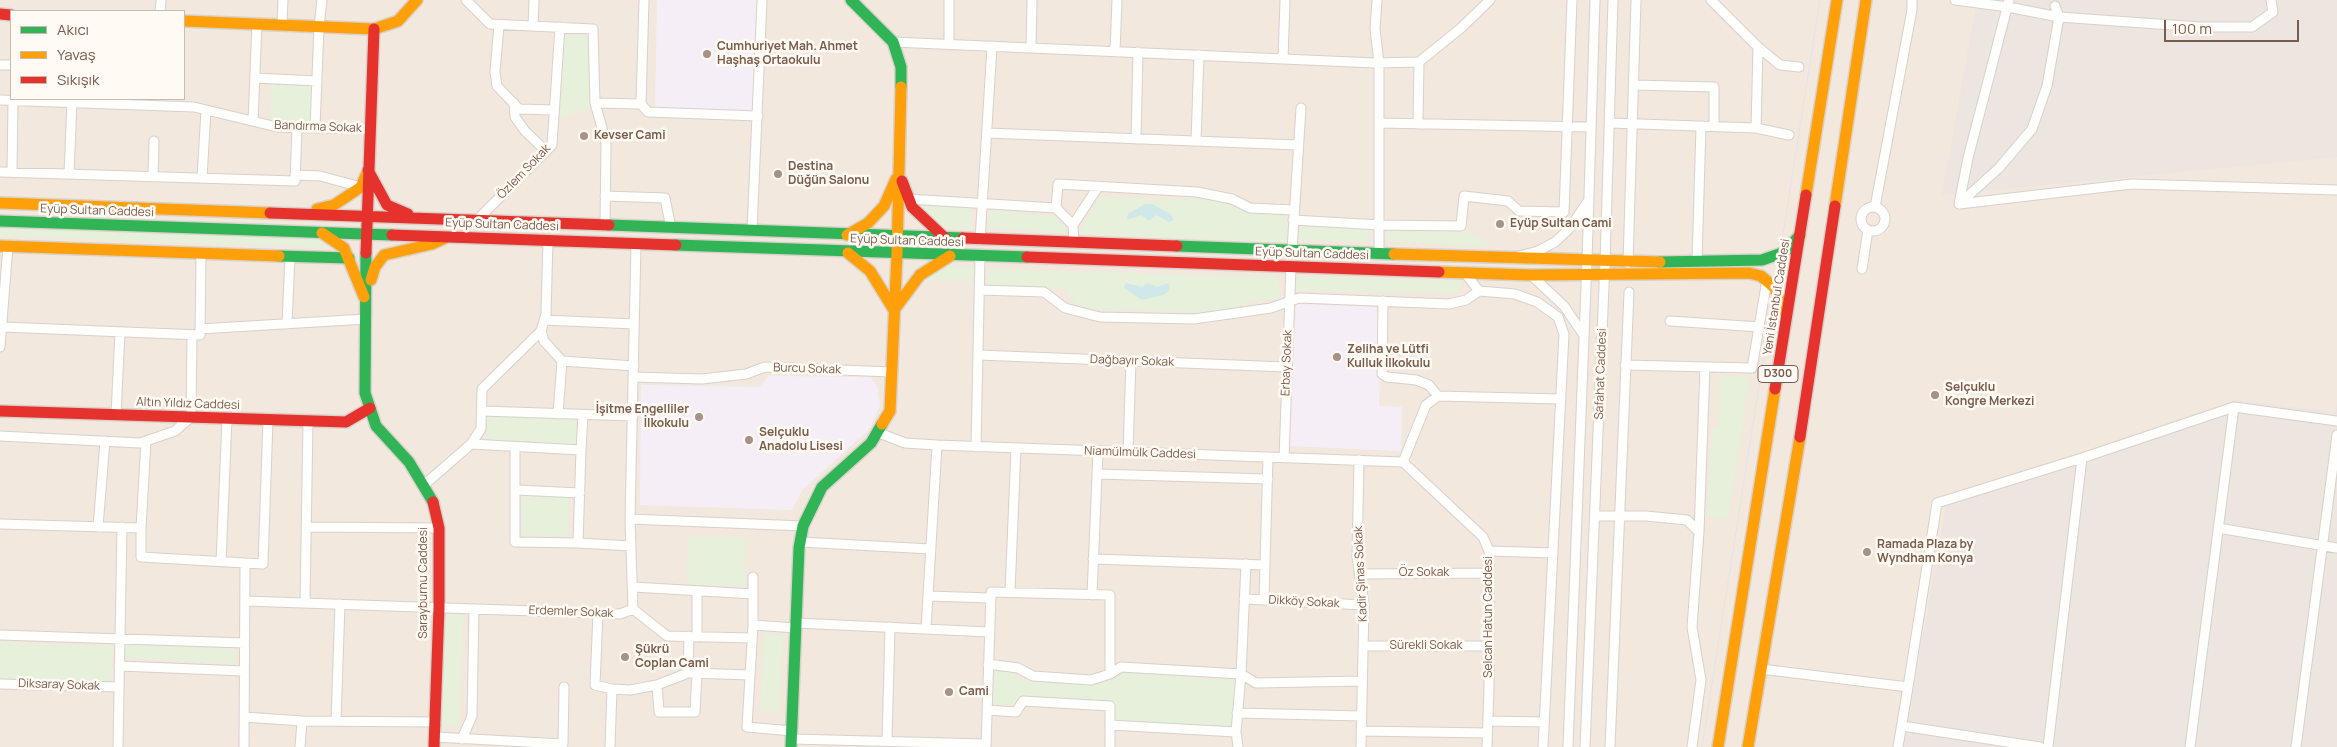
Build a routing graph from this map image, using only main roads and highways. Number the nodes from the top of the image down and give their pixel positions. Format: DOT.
graph roads {
  1 [pos="417,0"];
  2 [pos="851,0"];
  3 [pos="1837,0"];
  4 [pos="1866,0"];
  5 [pos="185,21"];
  6 [pos="374,29"];
  7 [pos="899,169"];
  8 [pos="368,170"];
  9 [pos="0,203"];
  10 [pos="300,213"];
  11 [pos="366,216"];
  12 [pos="414,218"];
  13 [pos="0,221"];
  14 [pos="320,232"];
  15 [pos="366,234"];
  16 [pos="1801,234"];
  17 [pos="847,235"];
  18 [pos="448,237"];
  19 [pos="897,237"];
  20 [pos="946,239"];
  21 [pos="4,246"];
  22 [pos="848,252"];
  23 [pos="897,254"];
  24 [pos="950,256"];
  25 [pos="349,258"];
  26 [pos="366,300"];
  27 [pos="894,310"];
  28 [pos="1787,318"];
  29 [pos="370,408"];
  30 [pos="0,411"];
  31 [pos="792,739"];
  32 [pos="434,742"];
  33 [pos="1718,747"];
  34 [pos="1748,747"];
  1 -- 6 [label="main road"];
  2 -- 7 [label="main road"];
  3 -- 16 [label="main road, Yeni İstanbul Caddesi / D300"];
  4 -- 34 [label="main road, D300"];
  5 -- 6 [label="main road"];
  6 -- 8 [label="main road, Sarayburnu Caddesi"];
  7 -- 17 [label="main road"];
  7 -- 19 [label="main road"];
  7 -- 20 [label="main road"];
  8 -- 10 [label="main road"];
  8 -- 11 [label="main road, Sarayburnu Caddesi"];
  8 -- 12 [label="main road"];
  9 -- 10 [label="main road, Eyüp Sultan Caddesi"];
  10 -- 11 [label="main road, Eyüp Sultan Caddesi"];
  11 -- 12 [label="main road, Eyüp Sultan Caddesi"];
  11 -- 15 [label="main road, Sarayburnu Caddesi"];
  12 -- 17 [label="main road, Eyüp Sultan Caddesi"];
  13 -- 14 [label="main road, Eyüp Sultan Caddesi"];
  14 -- 15 [label="main road, Eyüp Sultan Caddesi"];
  14 -- 25 [label="main road"];
  15 -- 18 [label="main road, Eyüp Sultan Caddesi"];
  15 -- 26 [label="main road, Sarayburnu Caddesi"];
  16 -- 20 [label="main road, Eyüp Sultan Caddesi"];
  16 -- 28 [label="main road, Yeni İstanbul Caddesi / D300"];
  17 -- 19 [label="main road, Eyüp Sultan Caddesi"];
  18 -- 22 [label="main road, Eyüp Sultan Caddesi"];
  18 -- 26 [label="main road"];
  19 -- 20 [label="main road, Eyüp Sultan Caddesi"];
  19 -- 23 [label="main road"];
  21 -- 25 [label="main road"];
  22 -- 23 [label="main road, Eyüp Sultan Caddesi"];
  22 -- 27 [label="main road"];
  23 -- 24 [label="main road, Eyüp Sultan Caddesi"];
  23 -- 27 [label="main road"];
  24 -- 27 [label="main road"];
  24 -- 28 [label="main road, Eyüp Sultan Caddesi"];
  25 -- 26 [label="main road"];
  26 -- 29 [label="main road, Sarayburnu Caddesi"];
  27 -- 31 [label="main road"];
  28 -- 33 [label="main road, Yeni İstanbul Caddesi / D300"];
  29 -- 30 [label="main road, Altın Yıldız Caddesi"];
  29 -- 32 [label="main road, Sarayburnu Caddesi"];
}
